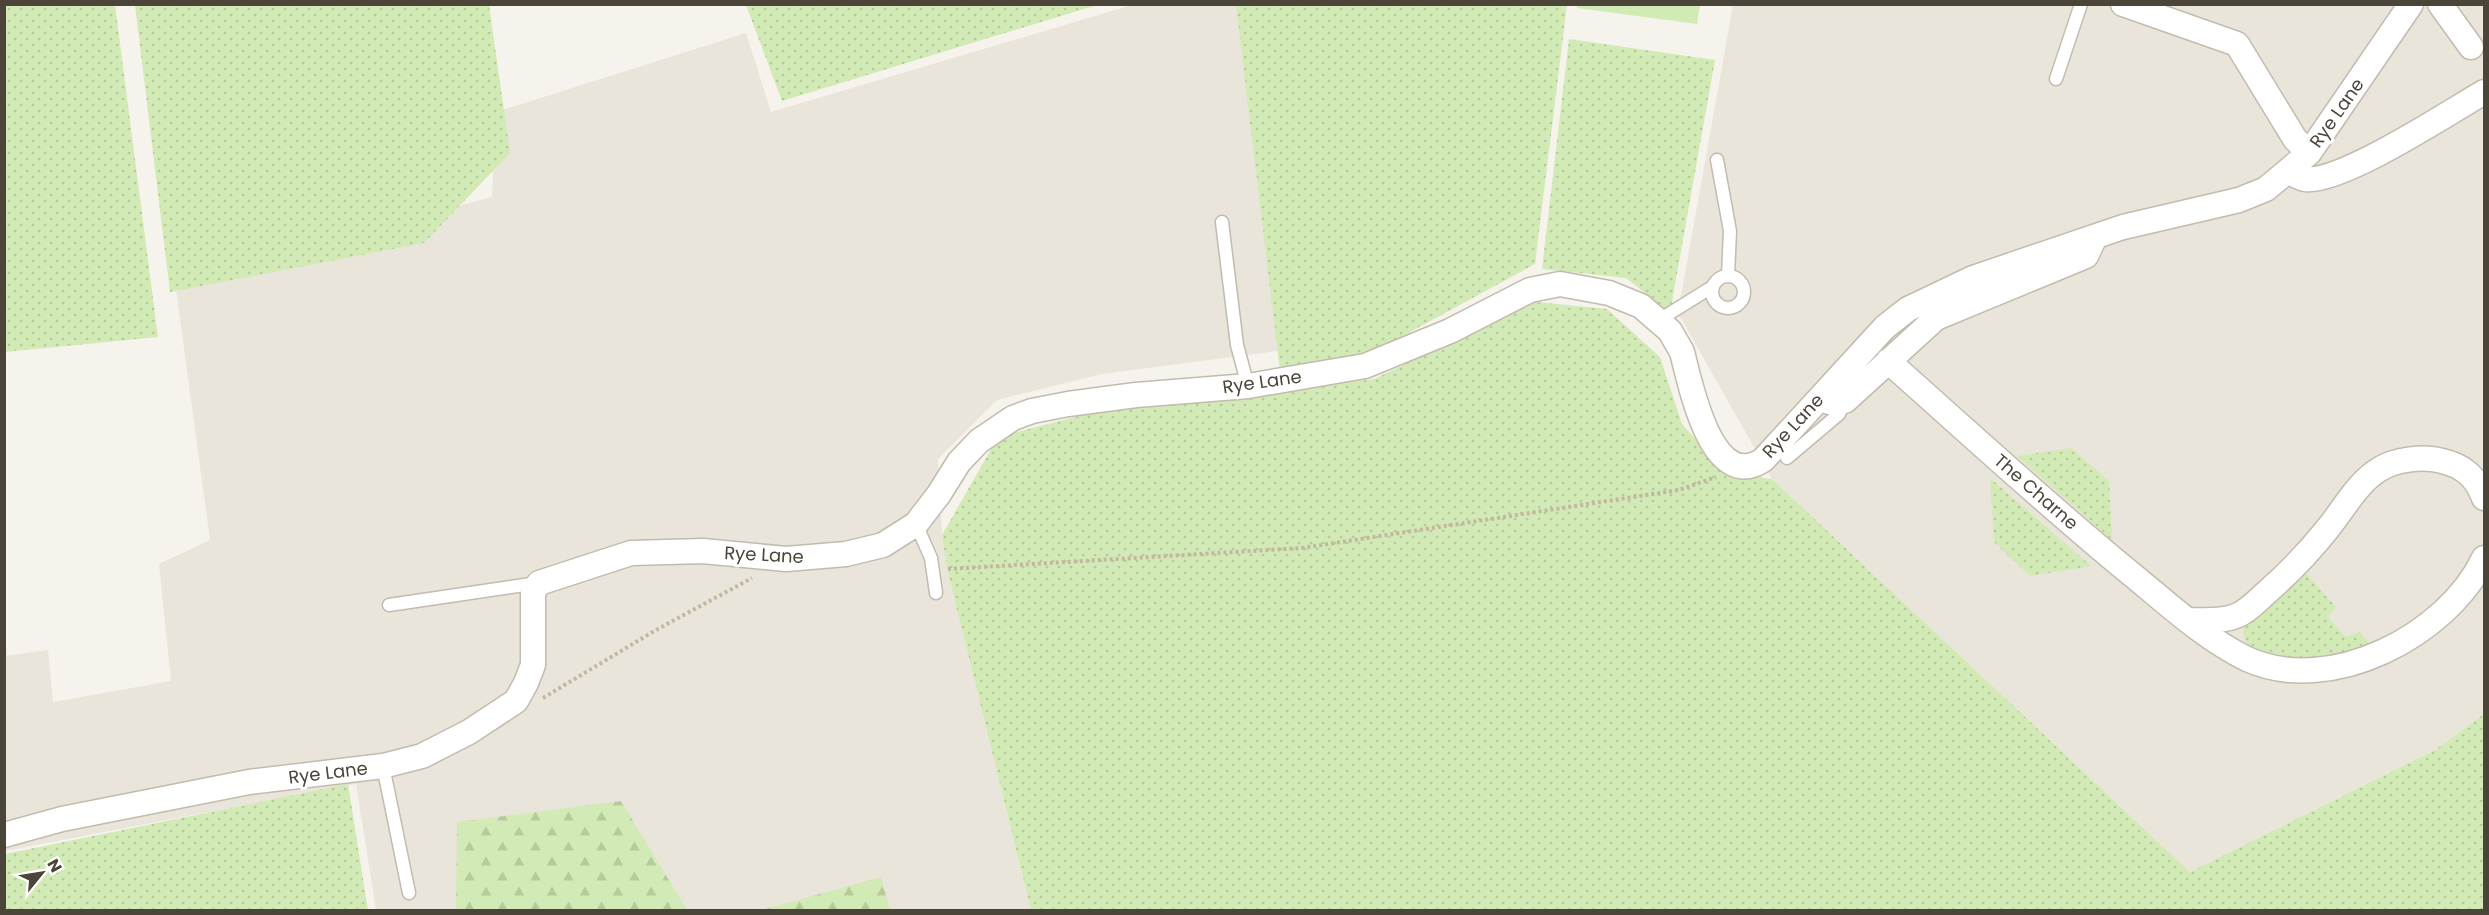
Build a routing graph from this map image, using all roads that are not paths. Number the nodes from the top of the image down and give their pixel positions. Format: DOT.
graph roads {
  1 [pos="2080,4"];
  2 [pos="2123,4"];
  3 [pos="2411,4"];
  4 [pos="2440,4"];
  5 [pos="2471,47"];
  6 [pos="2056,79"];
  7 [pos="2484,92"];
  8 [pos="2309,153"];
  9 [pos="1717,160"];
  10 [pos="2288,171"];
  11 [pos="1222,222"];
  12 [pos="2095,236"];
  13 [pos="1728,276"];
  14 [pos="1712,286"];
  15 [pos="1659,320"];
  16 [pos="1888,361"];
  17 [pos="1248,386"];
  18 [pos="1819,399"];
  19 [pos="1845,401"];
  20 [pos="1787,458"];
  21 [pos="2484,498"];
  22 [pos="916,524"];
  23 [pos="2484,558"];
  24 [pos="539,583"];
  25 [pos="936,593"];
  26 [pos="389,605"];
  27 [pos="2188,620"];
  28 [pos="383,766"];
  29 [pos="4,835"];
  30 [pos="409,893"];
  1 -- 6 [label="lane"];
  2 -- 8 [label="street"];
  3 -- 8 [label="street, Rye Lane"];
  4 -- 5 [label="street"];
  7 -- 10 [label="street"];
  8 -- 10 [label="street, Rye Lane"];
  9 -- 13 [label="lane"];
  10 -- 12 [label="street, Rye Lane"];
  11 -- 17 [label="lane"];
  12 -- 16 [label="street"];
  12 -- 18 [label="street, Rye Lane"];
  13 -- 14 [label="lane"];
  13 -- 14 [label="lane"];
  14 -- 15 [label="lane"];
  15 -- 17 [label="street, Rye Lane"];
  15 -- 18 [label="street, Rye Lane"];
  16 -- 19 [label="street"];
  16 -- 27 [label="street, The Charne"];
  17 -- 22 [label="street, Rye Lane"];
  18 -- 19 [label="street"];
  19 -- 20 [label="lane"];
  21 -- 27 [label="street"];
  22 -- 24 [label="street, Rye Lane"];
  22 -- 25 [label="lane"];
  23 -- 27 [label="street, The Charne"];
  24 -- 26 [label="lane"];
  24 -- 28 [label="street, Rye Lane"];
  28 -- 29 [label="street, Rye Lane"];
  28 -- 30 [label="lane"];
}
